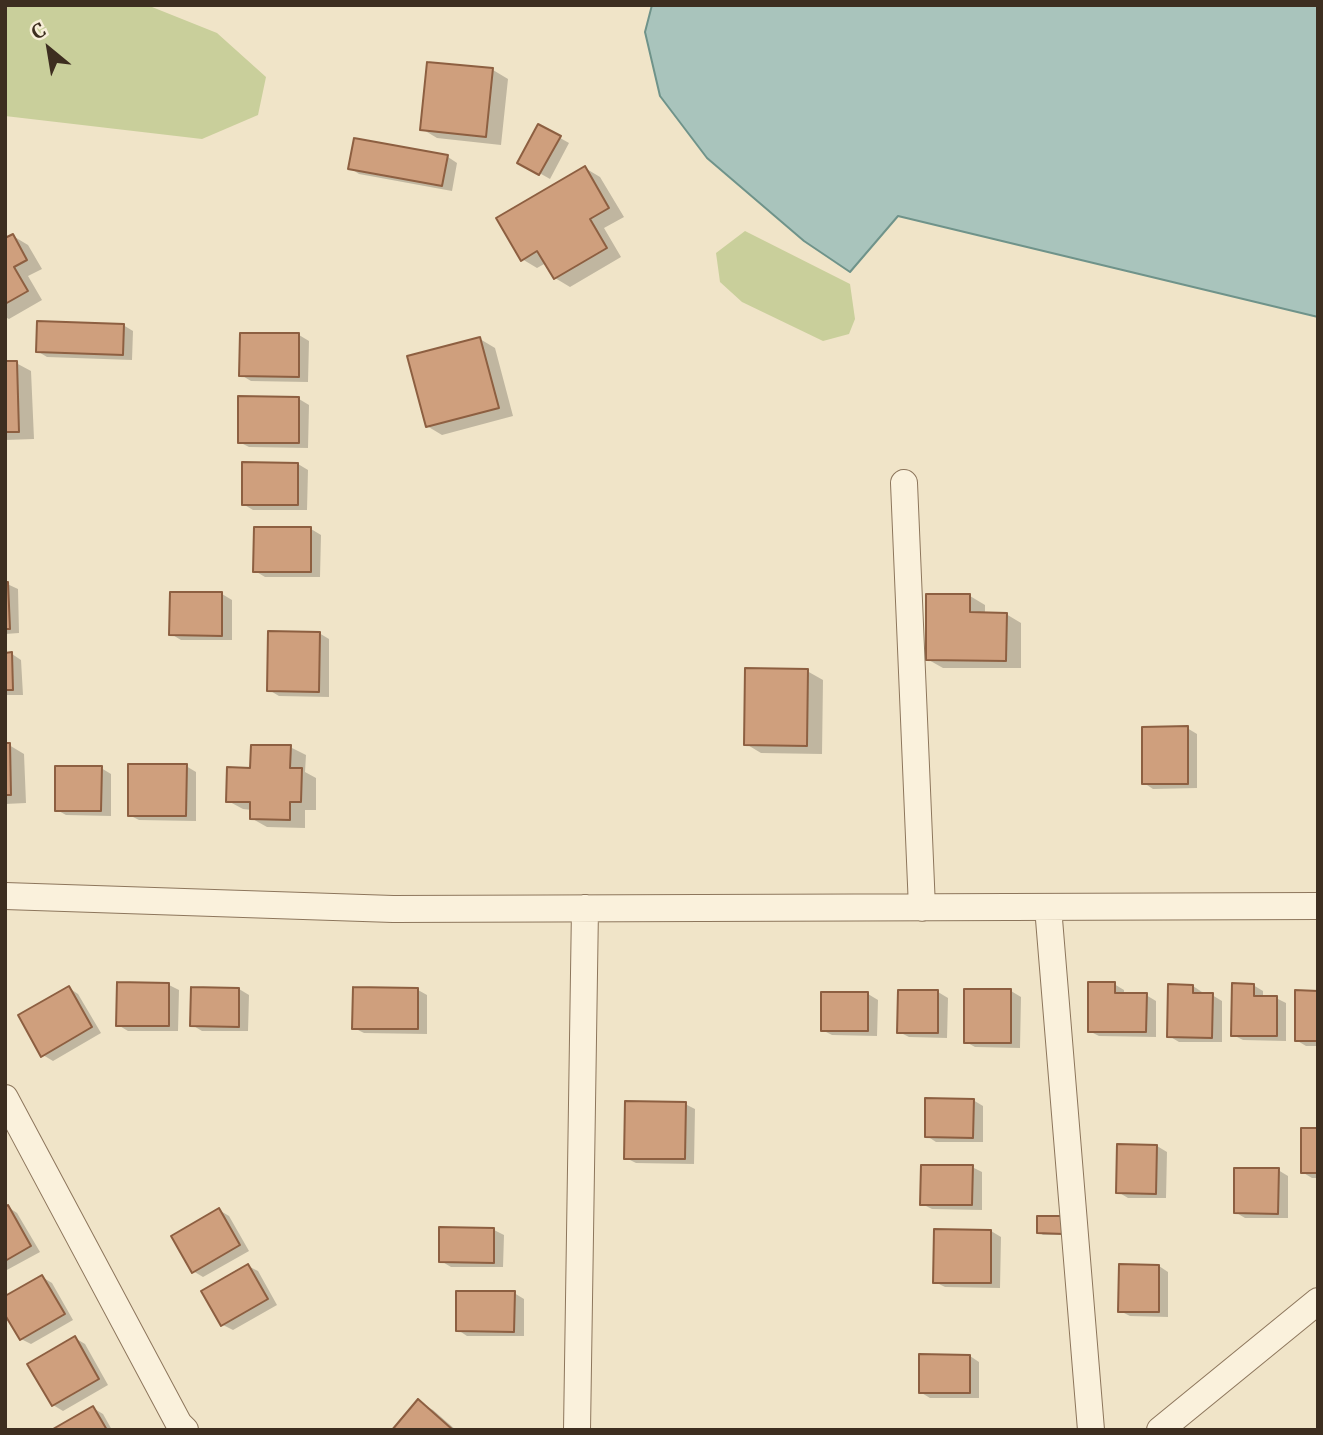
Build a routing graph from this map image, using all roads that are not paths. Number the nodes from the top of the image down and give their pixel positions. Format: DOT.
graph roads {
  1 [pos="904,483"];
  2 [pos="5,896"];
  3 [pos="1318,906"];
  4 [pos="1048,907"];
  5 [pos="585,908"];
  6 [pos="922,908"];
  7 [pos="5,1098"];
  8 [pos="1318,1301"];
  9 [pos="185,1430"];
  10 [pos="577,1430"];
  11 [pos="1091,1430"];
  12 [pos="1160,1430"];
  1 -- 6 [label="street"];
  2 -- 5 [label="street"];
  3 -- 4 [label="street"];
  4 -- 6 [label="street"];
  4 -- 11 [label="street"];
  5 -- 6 [label="street"];
  5 -- 10 [label="street"];
  7 -- 9 [label="street"];
  8 -- 12 [label="street"];
}
